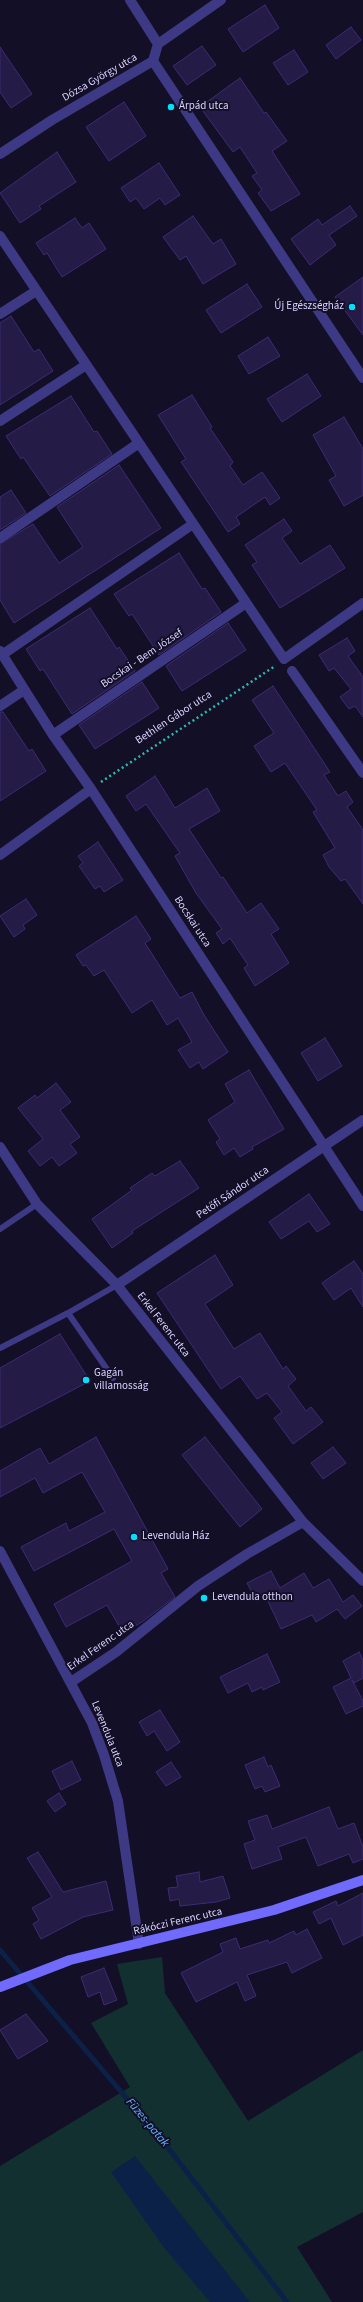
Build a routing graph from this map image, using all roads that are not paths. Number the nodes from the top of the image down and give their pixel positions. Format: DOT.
graph roads {
  1 [pos="130,0"];
  2 [pos="221,0"];
  3 [pos="158,44"];
  4 [pos="153,61"];
  5 [pos="0,154"];
  6 [pos="0,236"];
  7 [pos="36,291"];
  8 [pos="0,314"];
  9 [pos="86,365"];
  10 [pos="363,378"];
  11 [pos="0,421"];
  12 [pos="139,444"];
  13 [pos="193,524"];
  14 [pos="0,538"];
  15 [pos="246,603"];
  16 [pos="363,603"];
  17 [pos="1,653"];
  18 [pos="292,671"];
  19 [pos="24,690"];
  20 [pos="0,706"];
  21 [pos="53,735"];
  22 [pos="363,773"];
  23 [pos="90,789"];
  24 [pos="0,855"];
  25 [pos="363,1120"];
  26 [pos="325,1146"];
  27 [pos="0,1147"];
  28 [pos="37,1204"];
  29 [pos="363,1206"];
  30 [pos="0,1229"];
  31 [pos="117,1285"];
  32 [pos="68,1313"];
  33 [pos="0,1348"];
  34 [pos="113,1378"];
  35 [pos="303,1522"];
  36 [pos="0,1551"];
  37 [pos="363,1581"];
  38 [pos="71,1682"];
  39 [pos="363,1880"];
  40 [pos="138,1944"];
  41 [pos="0,1987"];
  1 -- 3 [label="street"];
  2 -- 3 [label="street"];
  3 -- 4 [label="street, Dózsa György utca"];
  4 -- 5 [label="street, Dózsa György utca"];
  4 -- 10 [label="street"];
  6 -- 7 [label="street"];
  7 -- 8 [label="street"];
  7 -- 9 [label="street"];
  9 -- 11 [label="street"];
  9 -- 12 [label="street"];
  12 -- 13 [label="street"];
  12 -- 14 [label="street"];
  13 -- 15 [label="street"];
  13 -- 17 [label="street"];
  15 -- 16 [label="street"];
  15 -- 21 [label="street, Bocskai - Bem József"];
  17 -- 19 [label="street, Bocskai utca"];
  18 -- 22 [label="street"];
  19 -- 20 [label="street"];
  19 -- 21 [label="street, Bocskai utca"];
  21 -- 23 [label="street, Bocskai utca"];
  23 -- 24 [label="street"];
  23 -- 26 [label="street, Bocskai utca"];
  25 -- 26 [label="street, Petőfi Sándor utca"];
  26 -- 29 [label="street, Bocskai utca"];
  26 -- 31 [label="street, Petőfi Sándor utca"];
  27 -- 28 [label="street, Erkel Ferenc utca"];
  28 -- 30 [label="lane"];
  28 -- 31 [label="street, Erkel Ferenc utca"];
  31 -- 32 [label="lane"];
  31 -- 35 [label="street, Erkel Ferenc utca"];
  32 -- 33 [label="lane"];
  32 -- 34 [label="lane"];
  35 -- 37 [label="street, Erkel Ferenc utca"];
  35 -- 38 [label="street, Erkel Ferenc utca"];
  36 -- 38 [label="street, Levendula utca"];
  38 -- 40 [label="street, Levendula utca"];
  39 -- 40 [label="main road, Rákóczi Ferenc utca"];
  40 -- 41 [label="main road, Rákóczi Ferenc utca"];
}
